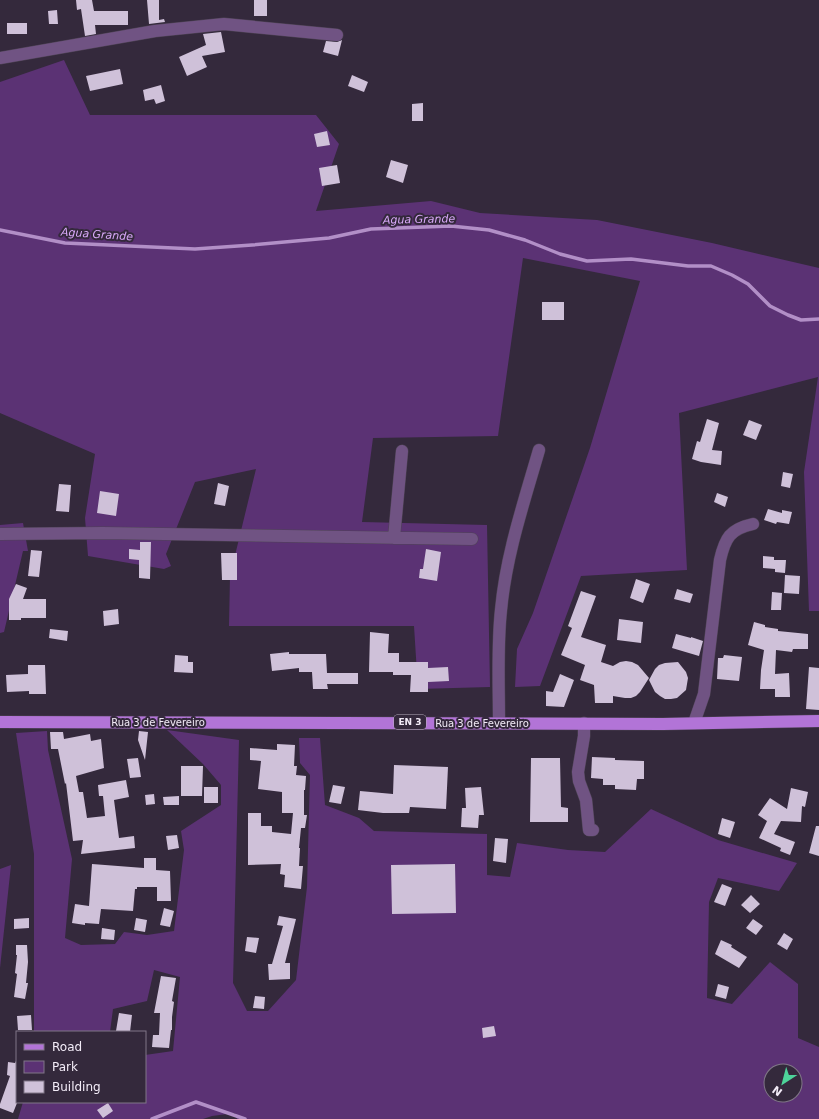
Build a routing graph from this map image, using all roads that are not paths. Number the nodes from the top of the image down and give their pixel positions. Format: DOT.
graph roads {
  1 [pos="337,36"];
  2 [pos="0,58"];
  3 [pos="539,450"];
  4 [pos="402,451"];
  5 [pos="753,524"];
  6 [pos="0,534"];
  7 [pos="394,538"];
  8 [pos="472,539"];
  9 [pos="819,721"];
  10 [pos="0,722"];
  11 [pos="499,722"];
  12 [pos="584,723"];
  13 [pos="694,723"];
  14 [pos="593,830"];
  1 -- 2 [label="street"];
  3 -- 11 [label="street"];
  4 -- 7 [label="street"];
  5 -- 13 [label="street"];
  6 -- 7 [label="street"];
  7 -- 8 [label="street"];
  9 -- 13 [label="main road, Rua 3 de Fevereiro / EN 3"];
  10 -- 11 [label="main road, Rua 3 de Fevereiro / EN 3"];
  11 -- 12 [label="main road, Rua 3 de Fevereiro / EN 3"];
  12 -- 13 [label="main road, Rua 3 de Fevereiro / EN 3"];
  12 -- 14 [label="street"];
}
